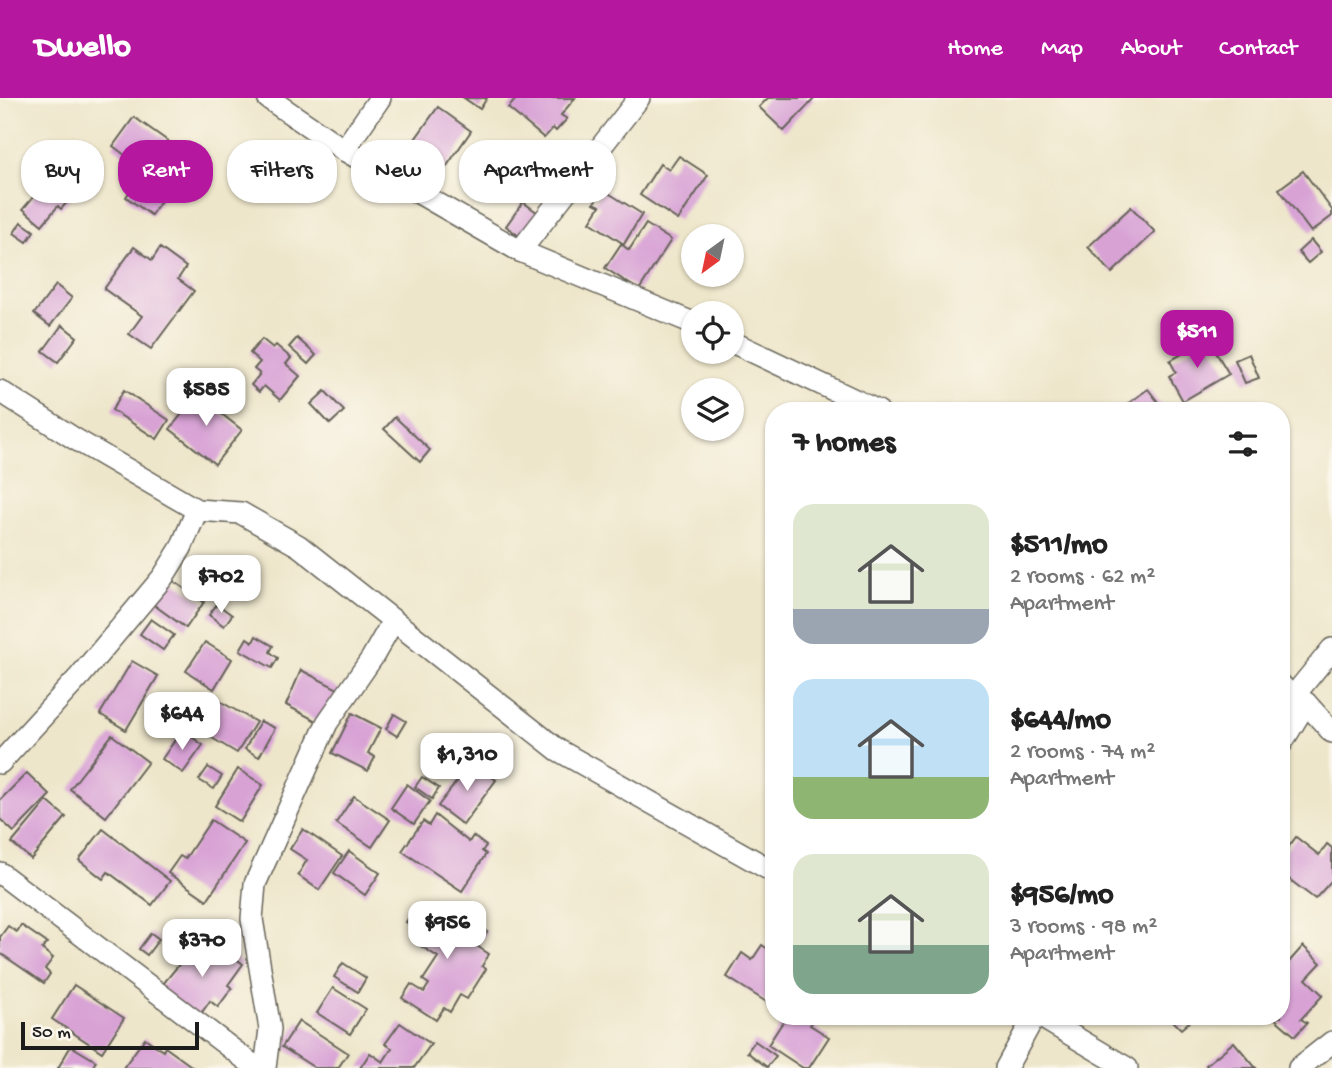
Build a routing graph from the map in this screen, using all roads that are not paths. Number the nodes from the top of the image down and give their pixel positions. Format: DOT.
graph roads {
  1 [pos="268,98"];
  2 [pos="380,98"];
  3 [pos="639,98"];
  4 [pos="344,150"];
  5 [pos="520,251"];
  6 [pos="681,318"];
  7 [pos="744,348"];
  8 [pos="0,391"];
  9 [pos="859,402"];
  10 [pos="197,510"];
  11 [pos="393,621"];
  12 [pos="1332,649"];
  13 [pos="1293,696"];
  14 [pos="1332,732"];
  15 [pos="0,763"];
  16 [pos="765,867"];
  17 [pos="0,873"];
  18 [pos="1031,1025"];
  19 [pos="1054,1025"];
  20 [pos="1332,1042"];
  21 [pos="1014,1065"];
  22 [pos="257,1068"];
  23 [pos="265,1068"];
  24 [pos="1127,1068"];
  25 [pos="1299,1068"];
  1 -- 4 [label="street"];
  2 -- 4 [label="street"];
  3 -- 5 [label="street"];
  4 -- 5 [label="street"];
  5 -- 6 [label="street"];
  7 -- 9 [label="street"];
  8 -- 10 [label="street"];
  10 -- 11 [label="street"];
  10 -- 15 [label="street"];
  11 -- 16 [label="street"];
  11 -- 23 [label="street"];
  12 -- 13 [label="street"];
  13 -- 14 [label="street"];
  17 -- 22 [label="street"];
  18 -- 21 [label="street"];
  19 -- 24 [label="street"];
  20 -- 25 [label="street"];
}
